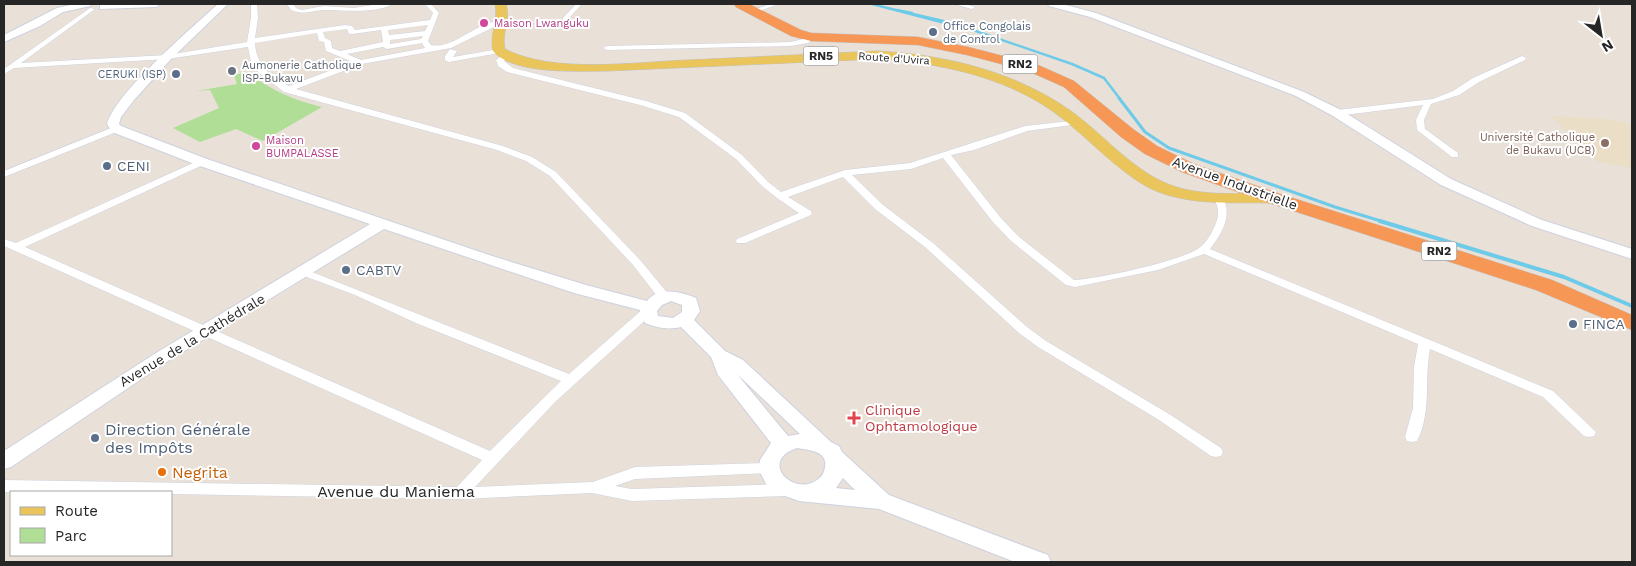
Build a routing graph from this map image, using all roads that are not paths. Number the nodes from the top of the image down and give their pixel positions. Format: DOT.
graph roads {
  1 [pos="156,4"];
  2 [pos="223,4"];
  3 [pos="254,4"];
  4 [pos="290,4"];
  5 [pos="389,4"];
  6 [pos="428,4"];
  7 [pos="501,4"];
  8 [pos="579,4"];
  9 [pos="776,4"];
  10 [pos="956,4"];
  11 [pos="1052,4"];
  12 [pos="105,5"];
  13 [pos="88,6"];
  14 [pos="327,6"];
  15 [pos="747,7"];
  16 [pos="972,7"];
  17 [pos="56,13"];
  18 [pos="352,15"];
  19 [pos="565,19"];
  20 [pos="431,22"];
  21 [pos="500,22"];
  22 [pos="384,28"];
  23 [pos="319,30"];
  24 [pos="426,33"];
  25 [pos="811,37"];
  26 [pos="4,39"];
  27 [pos="386,41"];
  28 [pos="424,41"];
  29 [pos="251,42"];
  30 [pos="433,48"];
  31 [pos="607,48"];
  32 [pos="453,51"];
  33 [pos="340,53"];
  34 [pos="503,53"];
  35 [pos="167,57"];
  36 [pos="1522,58"];
  37 [pos="360,62"];
  38 [pos="7,70"];
  39 [pos="287,90"];
  40 [pos="1428,102"];
  41 [pos="1337,113"];
  42 [pos="1076,122"];
  43 [pos="116,129"];
  44 [pos="945,154"];
  45 [pos="1455,155"];
  46 [pos="202,162"];
  47 [pos="845,173"];
  48 [pos="4,174"];
  49 [pos="780,196"];
  50 [pos="1219,197"];
  51 [pos="1273,198"];
  52 [pos="383,223"];
  53 [pos="741,241"];
  54 [pos="4,242"];
  55 [pos="17,247"];
  56 [pos="1204,250"];
  57 [pos="1632,254"];
  58 [pos="303,272"];
  59 [pos="665,298"];
  60 [pos="648,309"];
  61 [pos="1602,310"];
  62 [pos="684,320"];
  63 [pos="1632,323"];
  64 [pos="1632,328"];
  65 [pos="204,332"];
  66 [pos="1425,342"];
  67 [pos="719,355"];
  68 [pos="572,380"];
  69 [pos="1589,432"];
  70 [pos="1412,437"];
  71 [pos="784,445"];
  72 [pos="830,452"];
  73 [pos="1216,452"];
  74 [pos="491,458"];
  75 [pos="4,461"];
  76 [pos="768,468"];
  77 [pos="4,486"];
  78 [pos="592,487"];
  79 [pos="798,492"];
  80 [pos="461,493"];
  81 [pos="881,501"];
  82 [pos="1040,562"];
  1 -- 12 [label="street"];
  2 -- 35 [label="street"];
  3 -- 29 [label="street"];
  4 -- 14 [label="street"];
  5 -- 18 [label="street"];
  6 -- 20 [label="street"];
  7 -- 21 [label="main road"];
  8 -- 19 [label="street"];
  9 -- 15 [label="street"];
  10 -- 16 [label="street"];
  11 -- 41 [label="street"];
  12 -- 13 [label="street"];
  13 -- 17 [label="street"];
  13 -- 38 [label="street"];
  14 -- 18 [label="street"];
  15 -- 25 [label="highway, Avenue Industrielle / RN2"];
  17 -- 26 [label="street"];
  18 -- 22 [label="street"];
  18 -- 23 [label="street"];
  20 -- 22 [label="street"];
  20 -- 24 [label="street"];
  21 -- 30 [label="street"];
  21 -- 34 [label="main road"];
  22 -- 27 [label="street"];
  23 -- 29 [label="street"];
  23 -- 33 [label="street"];
  24 -- 27 [label="street"];
  24 -- 28 [label="street"];
  25 -- 31 [label="street"];
  25 -- 51 [label="highway, Avenue Industrielle / RN2"];
  27 -- 28 [label="street"];
  27 -- 33 [label="street"];
  28 -- 30 [label="street"];
  29 -- 35 [label="street"];
  29 -- 39 [label="street"];
  30 -- 37 [label="street"];
  32 -- 34 [label="street"];
  33 -- 37 [label="street"];
  34 -- 42 [label="main road, Route d'Uvira / RN5"];
  34 -- 49 [label="street"];
  35 -- 38 [label="street"];
  35 -- 43 [label="street"];
  36 -- 40 [label="street"];
  37 -- 39 [label="street"];
  39 -- 59 [label="street"];
  40 -- 41 [label="street"];
  40 -- 45 [label="street"];
  41 -- 57 [label="street"];
  42 -- 44 [label="street"];
  42 -- 50 [label="main road, Route d'Uvira / RN5"];
  43 -- 46 [label="street"];
  43 -- 48 [label="street"];
  44 -- 47 [label="street"];
  44 -- 56 [label="street"];
  46 -- 52 [label="street"];
  46 -- 55 [label="street"];
  47 -- 49 [label="street"];
  47 -- 73 [label="street"];
  49 -- 53 [label="street"];
  50 -- 51 [label="main road, Route d'Uvira / RN5"];
  50 -- 56 [label="street"];
  51 -- 61 [label="highway, Avenue Industrielle / RN2"];
  52 -- 58 [label="street, Avenue de la Cathédrale"];
  52 -- 60 [label="street"];
  54 -- 55 [label="street"];
  55 -- 65 [label="street"];
  56 -- 66 [label="street"];
  58 -- 65 [label="street, Avenue de la Cathédrale"];
  58 -- 68 [label="street"];
  59 -- 60 [label="street"];
  59 -- 62 [label="street"];
  60 -- 62 [label="street"];
  60 -- 68 [label="street"];
  61 -- 63 [label="highway, Avenue Industrielle / RN2"];
  61 -- 64 [label="highway, Avenue Industrielle / RN2"];
  62 -- 67 [label="street"];
  65 -- 74 [label="street"];
  65 -- 75 [label="street, Avenue de la Cathédrale"];
  66 -- 69 [label="street"];
  66 -- 70 [label="street"];
  67 -- 71 [label="street"];
  67 -- 72 [label="street"];
  68 -- 74 [label="street"];
  71 -- 72 [label="street"];
  71 -- 76 [label="street"];
  72 -- 79 [label="street"];
  72 -- 81 [label="street"];
  74 -- 80 [label="street"];
  76 -- 78 [label="street"];
  76 -- 79 [label="street"];
  77 -- 80 [label="street, Avenue du Maniema"];
  78 -- 79 [label="street, Avenue du Maniema"];
  78 -- 80 [label="street, Avenue du Maniema"];
  79 -- 81 [label="street"];
  81 -- 82 [label="street"];
}
